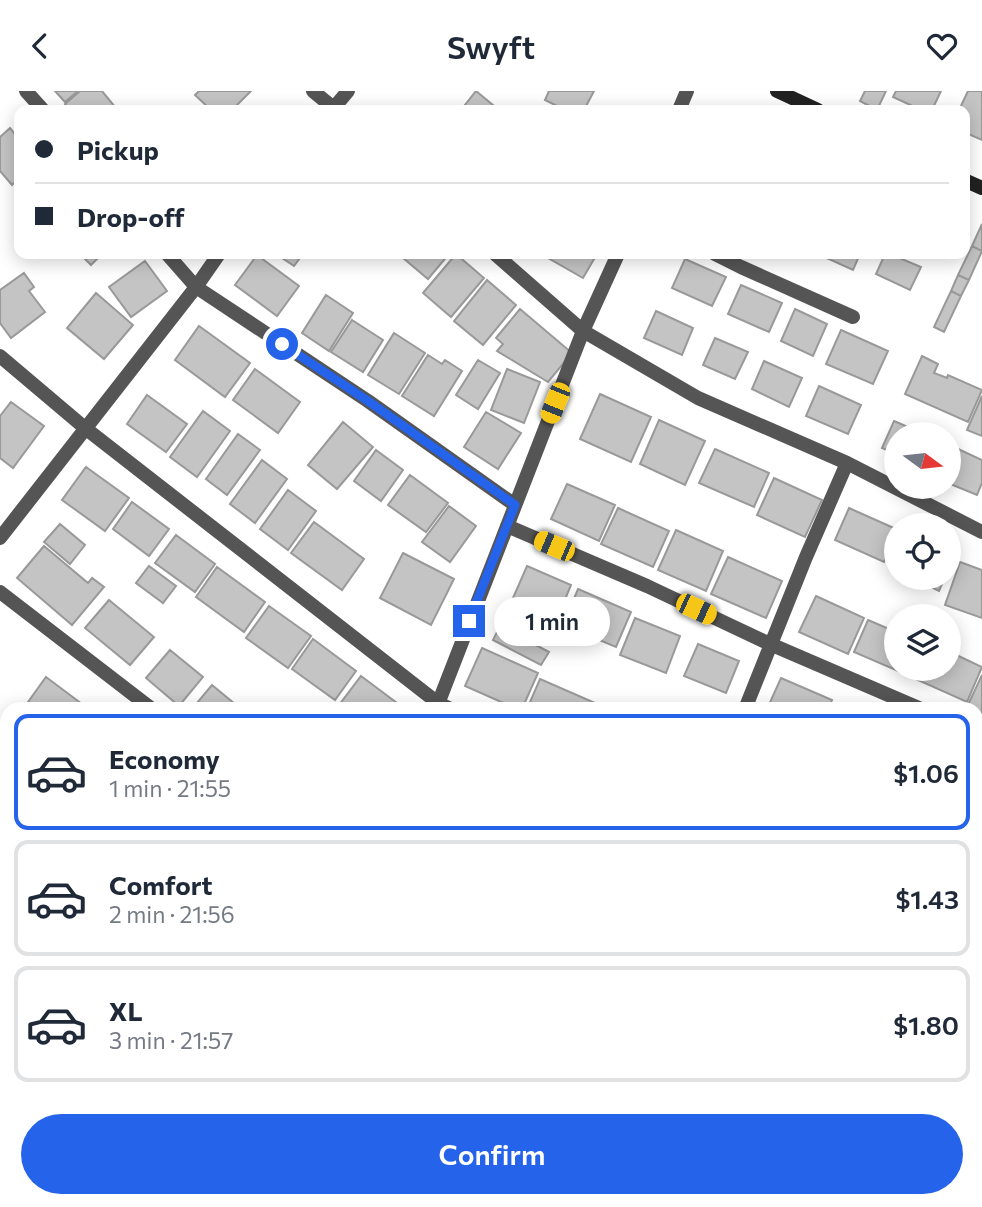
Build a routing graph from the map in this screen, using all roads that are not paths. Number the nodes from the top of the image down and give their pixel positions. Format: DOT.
graph roads {
  1 [pos="26,91"];
  2 [pos="313,91"];
  3 [pos="348,91"];
  4 [pos="776,91"];
  5 [pos="39,105"];
  6 [pos="329,105"];
  7 [pos="337,105"];
  8 [pos="807,105"];
  9 [pos="171,259"];
  10 [pos="216,259"];
  11 [pos="501,259"];
  12 [pos="616,259"];
  13 [pos="726,259"];
  14 [pos="196,287"];
  15 [pos="853,317"];
  16 [pos="583,331"];
  17 [pos="0,356"];
  18 [pos="85,428"];
  19 [pos="847,463"];
  20 [pos="515,505"];
  21 [pos="507,526"];
  22 [pos="982,532"];
  23 [pos="0,538"];
  24 [pos="0,591"];
  25 [pos="770,644"];
  26 [pos="143,702"];
  27 [pos="436,702"];
  28 [pos="444,702"];
  29 [pos="748,702"];
  30 [pos="905,702"];
  1 -- 5 [label="street"];
  2 -- 6 [label="street"];
  3 -- 7 [label="street"];
  4 -- 8 [label="street"];
  9 -- 14 [label="street"];
  10 -- 14 [label="street"];
  11 -- 16 [label="street"];
  12 -- 16 [label="street"];
  13 -- 15 [label="street"];
  14 -- 18 [label="street"];
  14 -- 20 [label="street"];
  16 -- 19 [label="street"];
  16 -- 20 [label="street"];
  17 -- 18 [label="street"];
  18 -- 23 [label="street"];
  18 -- 27 [label="street"];
  19 -- 22 [label="street"];
  19 -- 25 [label="street"];
  20 -- 21 [label="street"];
  21 -- 25 [label="street"];
  21 -- 28 [label="street"];
  24 -- 26 [label="street"];
  25 -- 29 [label="street"];
  25 -- 30 [label="street"];
}
